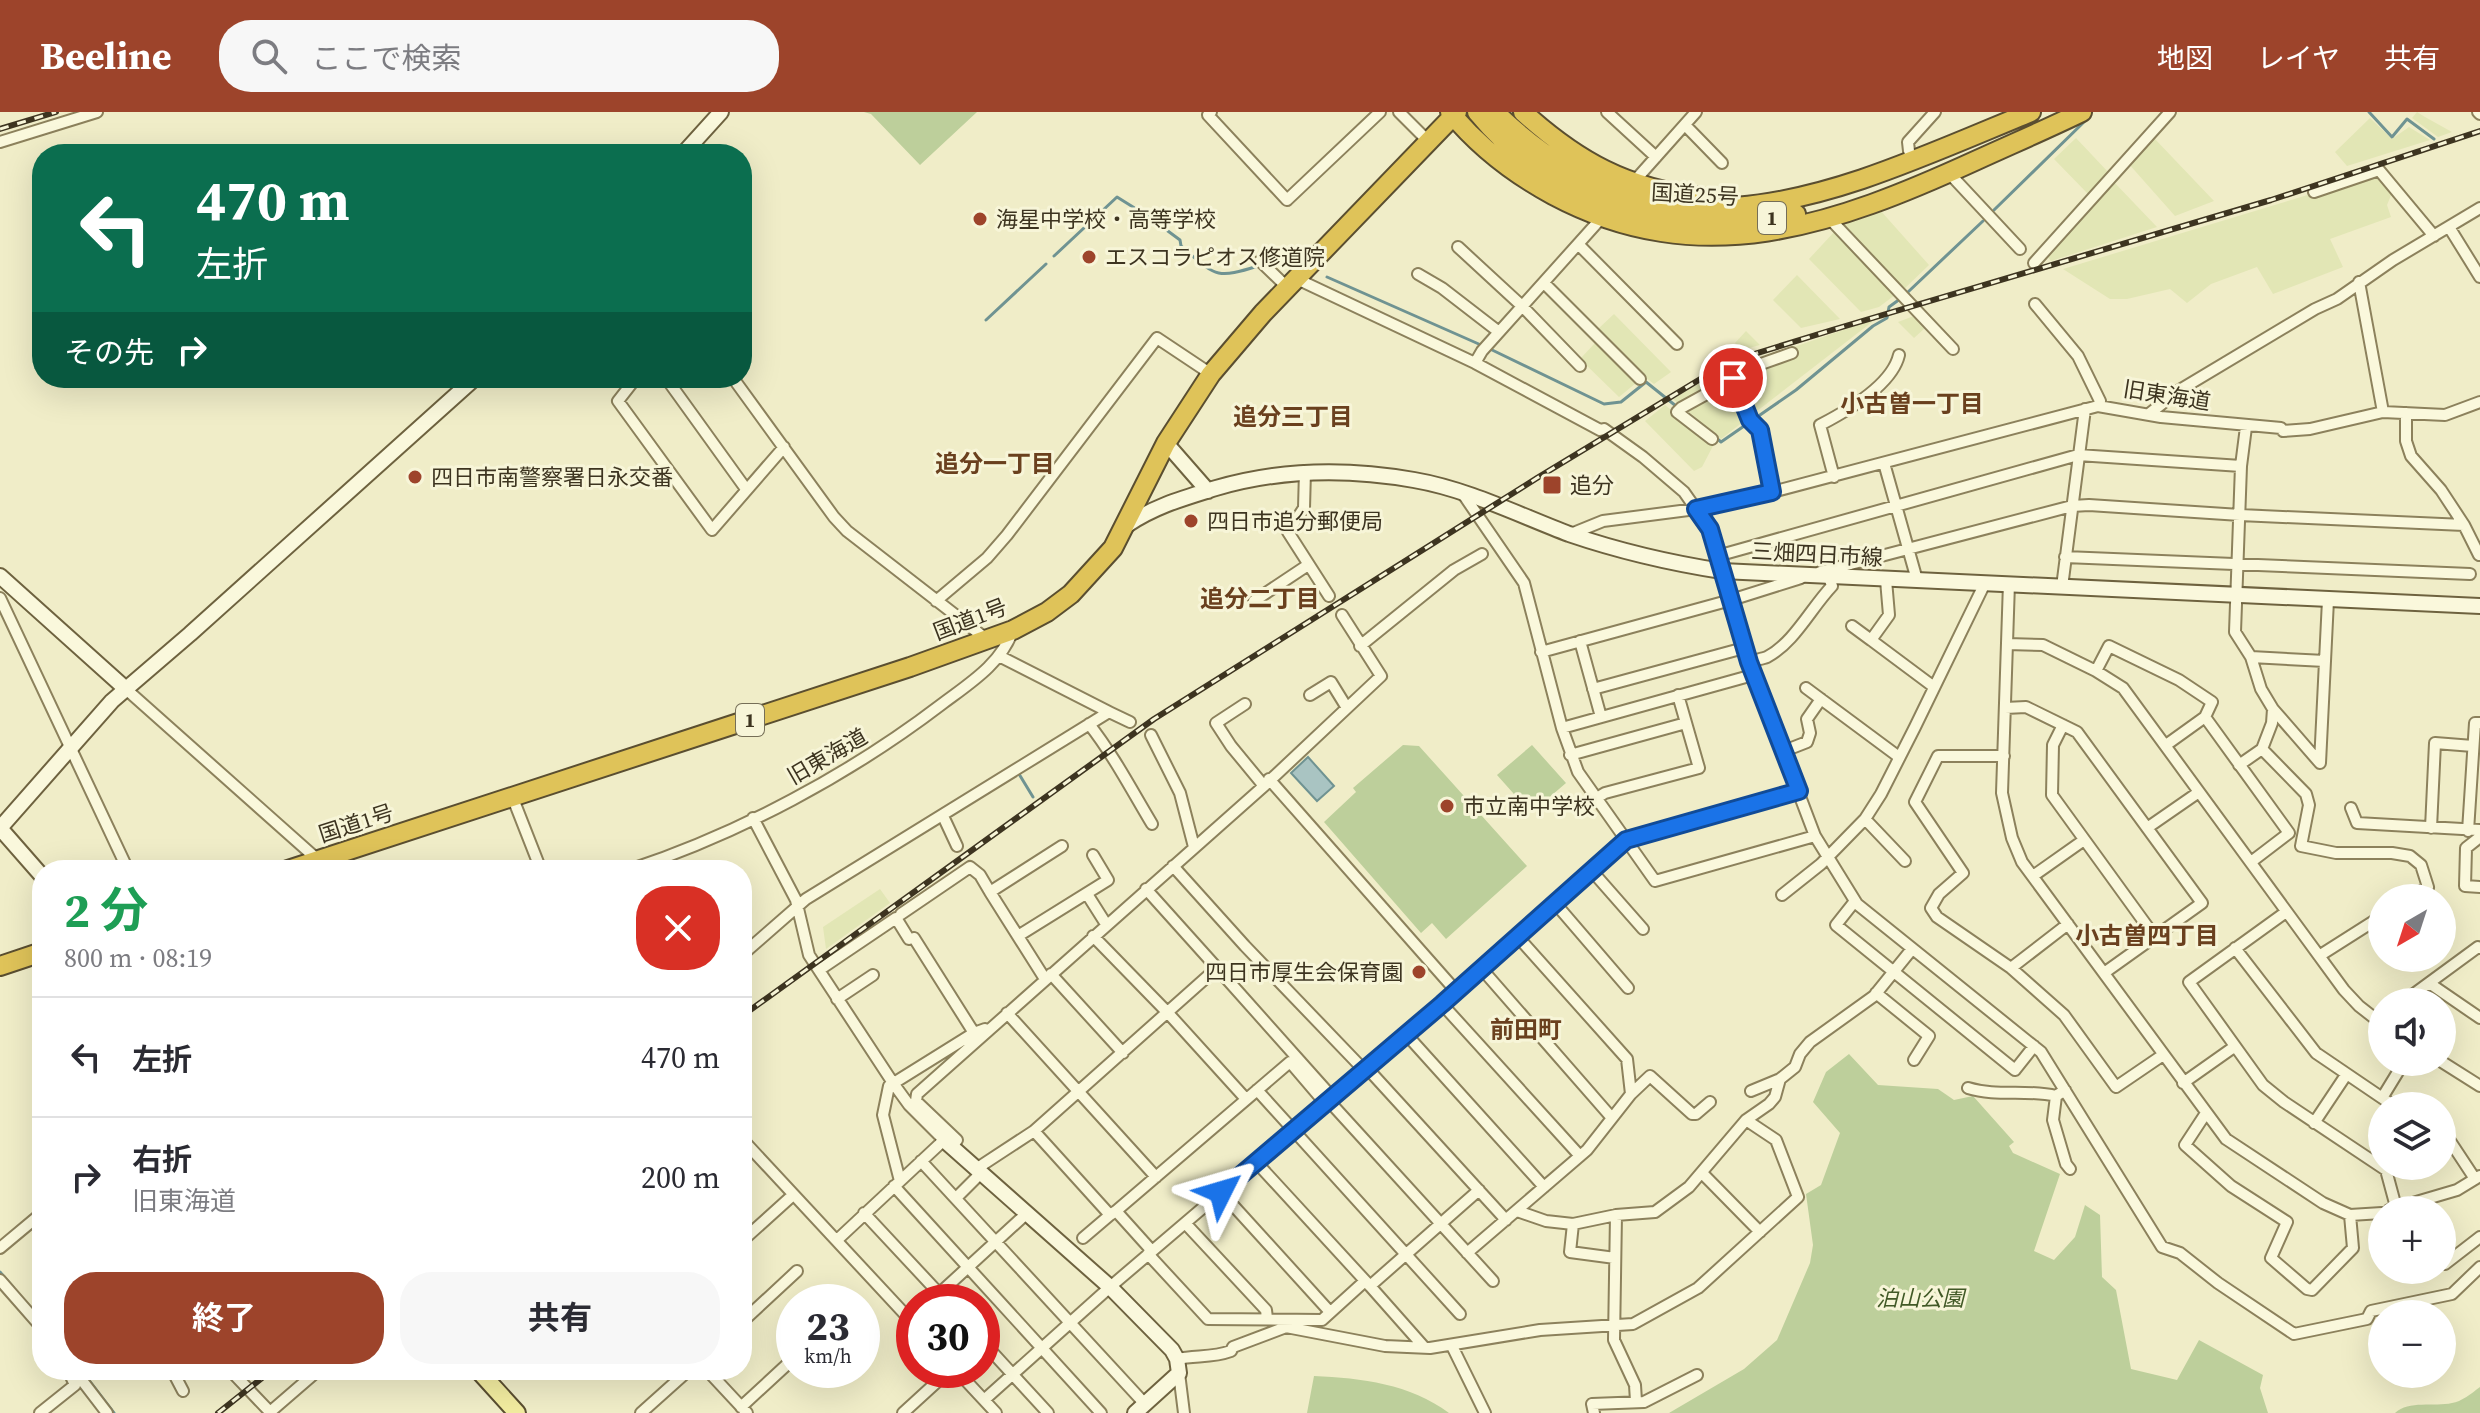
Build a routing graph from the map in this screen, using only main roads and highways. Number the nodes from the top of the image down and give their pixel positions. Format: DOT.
graph roads {
  1 [pos="721,112"];
  2 [pos="1523,112"];
  3 [pos="2024,112"];
  4 [pos="2068,112"];
  5 [pos="2082,112"];
  6 [pos="1453,113"];
  7 [pos="1488,115"];
  8 [pos="692,144"];
  9 [pos="464,388"];
  10 [pos="1166,443"];
  11 [pos="1208,491"];
  12 [pos="1127,525"];
  13 [pos="0,576"];
  14 [pos="2480,606"];
  15 [pos="127,690"];
  16 [pos="0,828"];
  17 [pos="318,860"];
  18 [pos="32,865"];
  19 [pos="32,955"];
  20 [pos="0,966"];
  21 [pos="948,1143"];
  22 [pos="487,1380"];
  23 [pos="1140,1409"];
  24 [pos="517,1413"];
  1 -- 8 [label="main road"];
  2 -- 3 [label="highway, 1"];
  3 -- 7 [label="highway, 国道25号 / 1"];
  4 -- 7 [label="highway, 国道25号 / 1"];
  5 -- 6 [label="highway, 1"];
  6 -- 10 [label="highway, 国道1号 / 1"];
  9 -- 15 [label="main road"];
  10 -- 11 [label="main road"];
  10 -- 12 [label="highway, 国道1号 / 1"];
  11 -- 12 [label="main road, 三畑四日市線"];
  11 -- 14 [label="main road, 三畑四日市線"];
  12 -- 17 [label="highway, 国道1号 / 1"];
  13 -- 15 [label="main road"];
  15 -- 16 [label="main road"];
  16 -- 18 [label="main road"];
  19 -- 20 [label="highway"];
  21 -- 23 [label="main road"];
  22 -- 24 [label="main road"];
}
